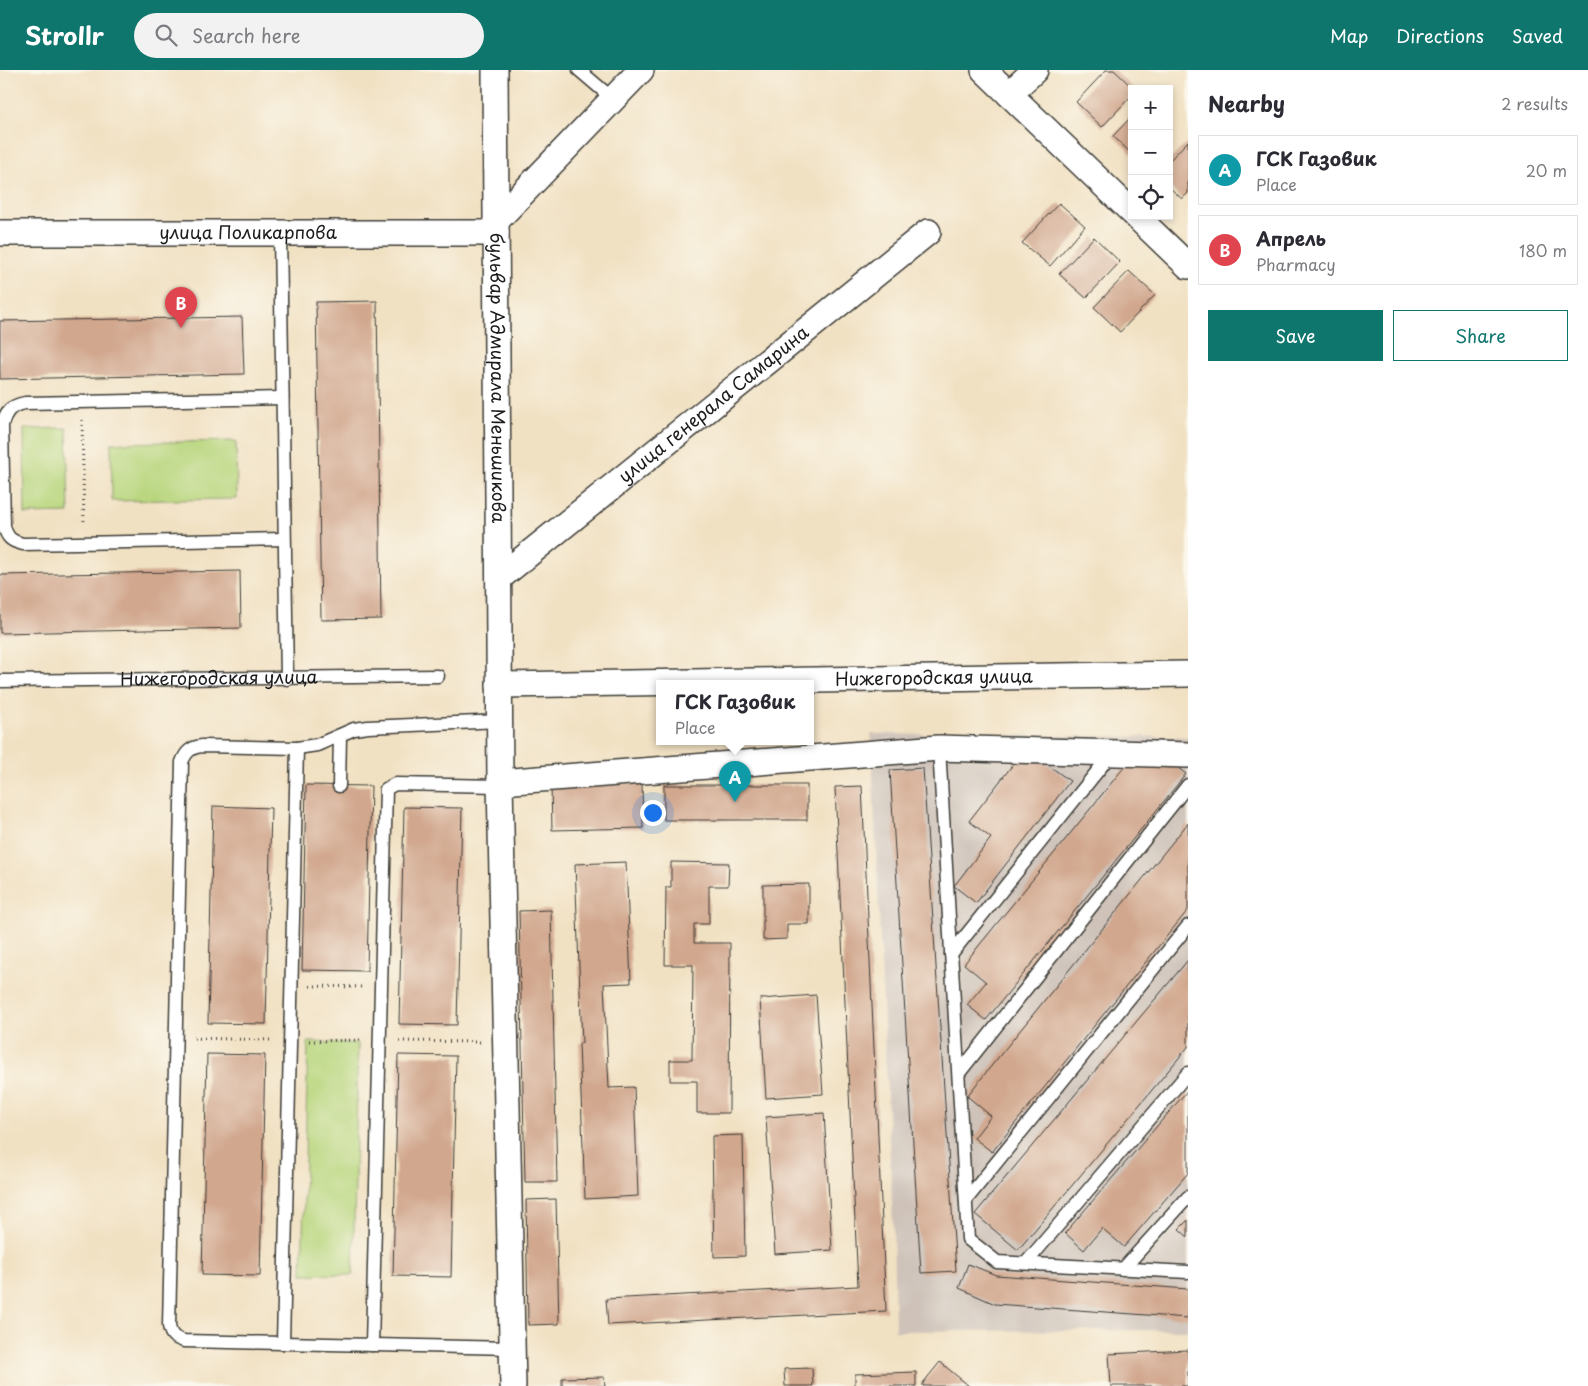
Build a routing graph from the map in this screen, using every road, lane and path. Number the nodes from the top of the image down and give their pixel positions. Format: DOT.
graph roads {
  1 [pos="495,70"];
  2 [pos="579,70"];
  3 [pos="641,70"];
  4 [pos="984,70"];
  5 [pos="1034,70"];
  6 [pos="1009,94"];
  7 [pos="613,99"];
  8 [pos="1128,208"];
  9 [pos="1140,220"];
  10 [pos="496,227"];
  11 [pos="928,232"];
  12 [pos="0,233"];
  13 [pos="280,233"];
  14 [pos="1188,266"];
  15 [pos="282,398"];
  16 [pos="82,402"];
  17 [pos="284,539"];
  18 [pos="84,543"];
  19 [pos="499,578"];
  20 [pos="1188,674"];
  21 [pos="438,676"];
  22 [pos="287,679"];
  23 [pos="812,680"];
  24 [pos="0,681"];
  25 [pos="656,682"];
  26 [pos="499,685"];
  27 [pos="500,721"];
  28 [pos="340,736"];
  29 [pos="298,748"];
  30 [pos="939,748"];
  31 [pos="1112,753"];
  32 [pos="1188,755"];
  33 [pos="500,784"];
  34 [pos="1188,785"];
  35 [pos="339,786"];
  36 [pos="1188,926"];
  37 [pos="952,954"];
  38 [pos="292,986"];
  39 [pos="381,987"];
  40 [pos="176,1038"];
  41 [pos="380,1040"];
  42 [pos="290,1041"];
  43 [pos="505,1043"];
  44 [pos="959,1073"];
  45 [pos="1188,1073"];
  46 [pos="1188,1197"];
  47 [pos="966,1200"];
  48 [pos="1026,1263"];
  49 [pos="1123,1268"];
  50 [pos="1188,1272"];
  51 [pos="283,1343"];
  52 [pos="372,1345"];
  53 [pos="512,1348"];
  54 [pos="513,1386"];
  1 -- 10 [label="street, бульвар Адмирала Меньшикова"];
  2 -- 7 [label="lane"];
  3 -- 7 [label="street"];
  4 -- 6 [label="street"];
  5 -- 6 [label="street"];
  6 -- 8 [label="street"];
  7 -- 10 [label="street"];
  9 -- 14 [label="street"];
  10 -- 13 [label="street, улица Поликарпова"];
  10 -- 19 [label="street, бульвар Адмирала Меньшикова"];
  11 -- 19 [label="street, улица генерала Самарина"];
  12 -- 13 [label="street, улица Поликарпова"];
  13 -- 15 [label="lane"];
  15 -- 16 [label="lane"];
  15 -- 17 [label="lane"];
  16 -- 18 [label="path"];
  16 -- 18 [label="lane"];
  17 -- 18 [label="lane"];
  17 -- 22 [label="lane"];
  19 -- 26 [label="street, бульвар Адмирала Меньшикова"];
  20 -- 23 [label="street, Нижегородская улица"];
  21 -- 22 [label="lane, Нижегородская улица"];
  22 -- 24 [label="lane, Нижегородская улица"];
  25 -- 26 [label="street, Нижегородская улица"];
  26 -- 27 [label="street, бульвар Адмирала Меньшикова"];
  27 -- 28 [label="lane"];
  27 -- 33 [label="street, бульвар Адмирала Меньшикова"];
  28 -- 29 [label="lane"];
  28 -- 35 [label="lane"];
  29 -- 38 [label="lane"];
  29 -- 40 [label="lane"];
  30 -- 31 [label="street"];
  30 -- 33 [label="street"];
  30 -- 37 [label="lane"];
  31 -- 32 [label="street"];
  31 -- 37 [label="lane"];
  33 -- 39 [label="lane"];
  33 -- 43 [label="street, бульвар Адмирала Меньшикова"];
  34 -- 44 [label="lane"];
  36 -- 47 [label="lane"];
  37 -- 44 [label="lane"];
  38 -- 39 [label="path"];
  38 -- 42 [label="lane"];
  39 -- 41 [label="lane"];
  40 -- 42 [label="path"];
  40 -- 51 [label="lane"];
  41 -- 42 [label="path"];
  41 -- 43 [label="path"];
  41 -- 52 [label="lane"];
  42 -- 51 [label="lane"];
  43 -- 53 [label="street, бульвар Адмирала Меньшикова"];
  44 -- 47 [label="lane"];
  45 -- 48 [label="lane"];
  46 -- 49 [label="lane"];
  47 -- 48 [label="lane"];
  48 -- 49 [label="lane"];
  49 -- 50 [label="lane"];
  51 -- 52 [label="lane"];
  52 -- 53 [label="lane"];
  53 -- 54 [label="street, бульвар Адмирала Меньшикова"];
}
